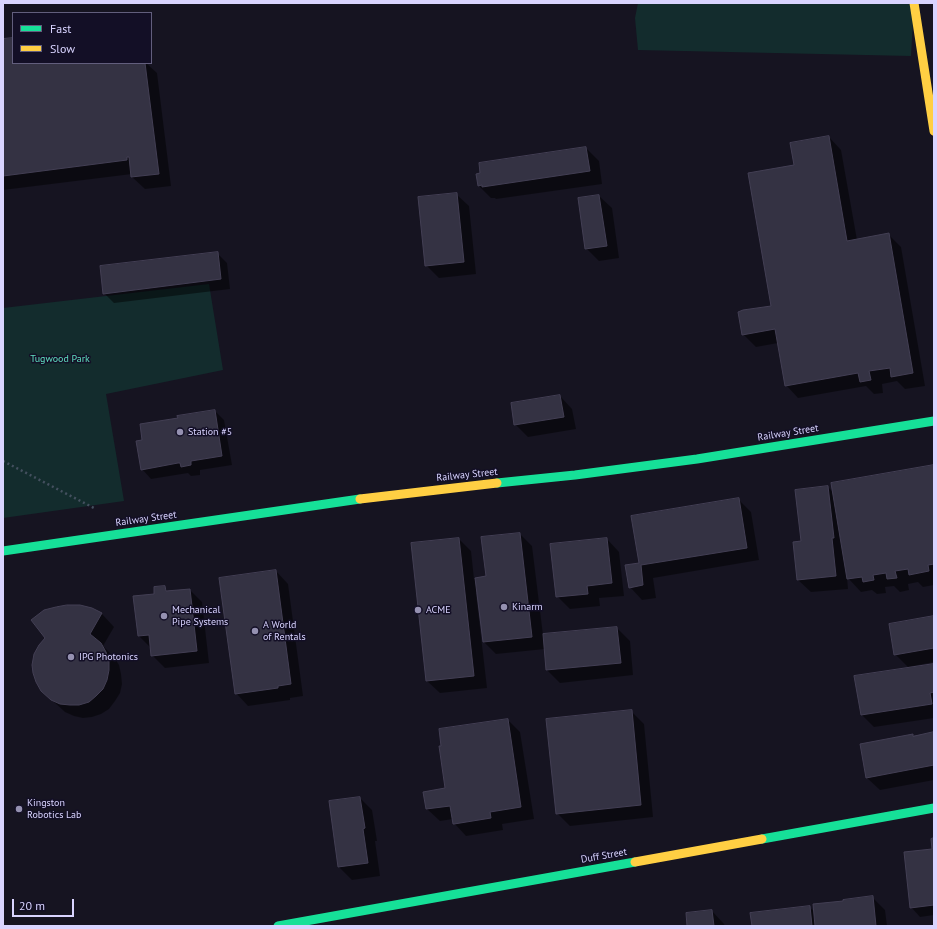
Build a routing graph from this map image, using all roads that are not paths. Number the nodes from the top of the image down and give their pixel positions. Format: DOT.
graph roads {
  1 [pos="914,3"];
  2 [pos="934,131"];
  3 [pos="934,421"];
  4 [pos="3,552"];
  5 [pos="934,808"];
  6 [pos="278,926"];
  1 -- 2 [label="street"];
  3 -- 4 [label="street, Railway Street"];
  5 -- 6 [label="street, Duff Street"];
}
